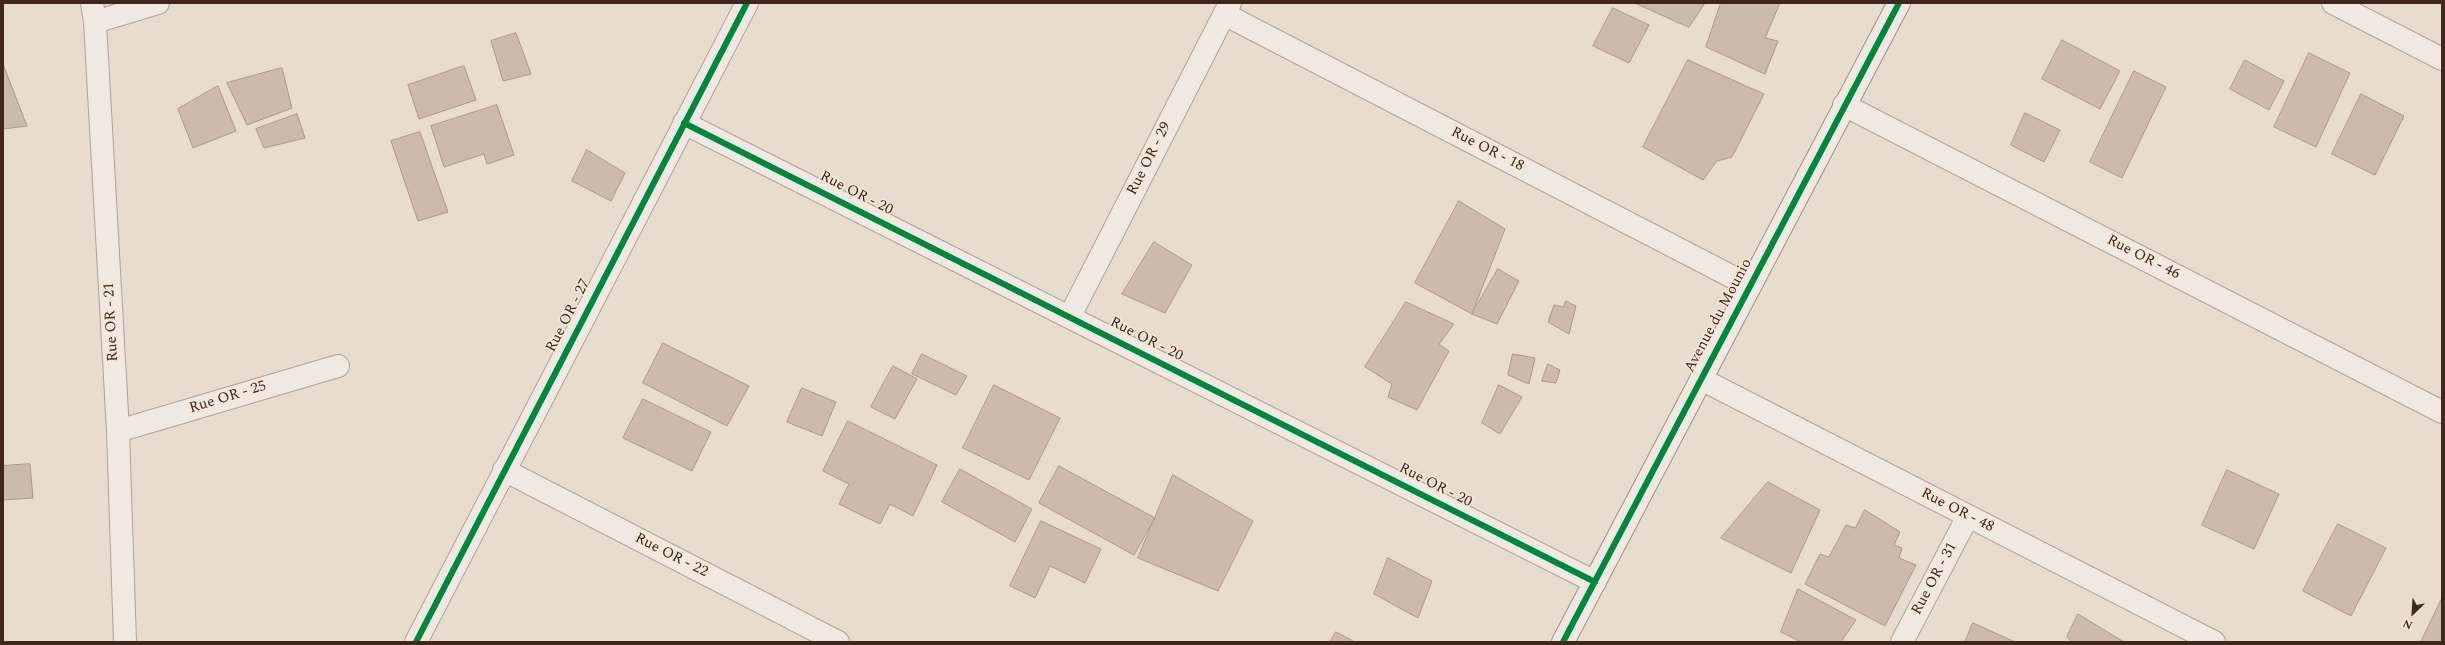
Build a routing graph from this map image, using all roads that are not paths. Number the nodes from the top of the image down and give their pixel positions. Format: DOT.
graph roads {
  1 [pos="158,3"];
  2 [pos="747,3"];
  3 [pos="1899,3"];
  4 [pos="2333,3"];
  5 [pos="1227,9"];
  6 [pos="94,13"];
  7 [pos="2442,59"];
  8 [pos="1844,105"];
  9 [pos="684,123"];
  10 [pos="1750,286"];
  11 [pos="1070,316"];
  12 [pos="338,366"];
  13 [pos="1701,379"];
  14 [pos="2442,412"];
  15 [pos="118,431"];
  16 [pos="504,470"];
  17 [pos="1968,516"];
  18 [pos="1595,582"];
  19 [pos="2204,640"];
  20 [pos="125,642"];
  21 [pos="416,642"];
  22 [pos="838,642"];
  23 [pos="1563,642"];
  24 [pos="1902,642"];
  1 -- 6 [label="street"];
  2 -- 9 [label="street, Rue OR - 27"];
  3 -- 8 [label="street, Avenue du Mounio"];
  4 -- 7 [label="street"];
  5 -- 10 [label="street, Rue OR - 18"];
  5 -- 11 [label="street, Rue OR - 29"];
  6 -- 15 [label="street, Rue OR - 21"];
  8 -- 10 [label="street, Avenue du Mounio"];
  8 -- 14 [label="street, Rue OR - 46"];
  9 -- 11 [label="street, Rue OR - 20"];
  9 -- 16 [label="street, Rue OR - 27"];
  10 -- 13 [label="street, Avenue du Mounio"];
  11 -- 18 [label="street, Rue OR - 20"];
  12 -- 15 [label="street, Rue OR - 25"];
  13 -- 17 [label="street, Rue OR - 48"];
  13 -- 18 [label="street, Avenue du Mounio"];
  15 -- 20 [label="street, Rue OR - 21"];
  16 -- 21 [label="street, Rue OR - 27"];
  16 -- 22 [label="street, Rue OR - 22"];
  17 -- 19 [label="street, Rue OR - 48"];
  17 -- 24 [label="street, Rue OR - 31"];
  18 -- 23 [label="street, Avenue du Mounio"];
}
